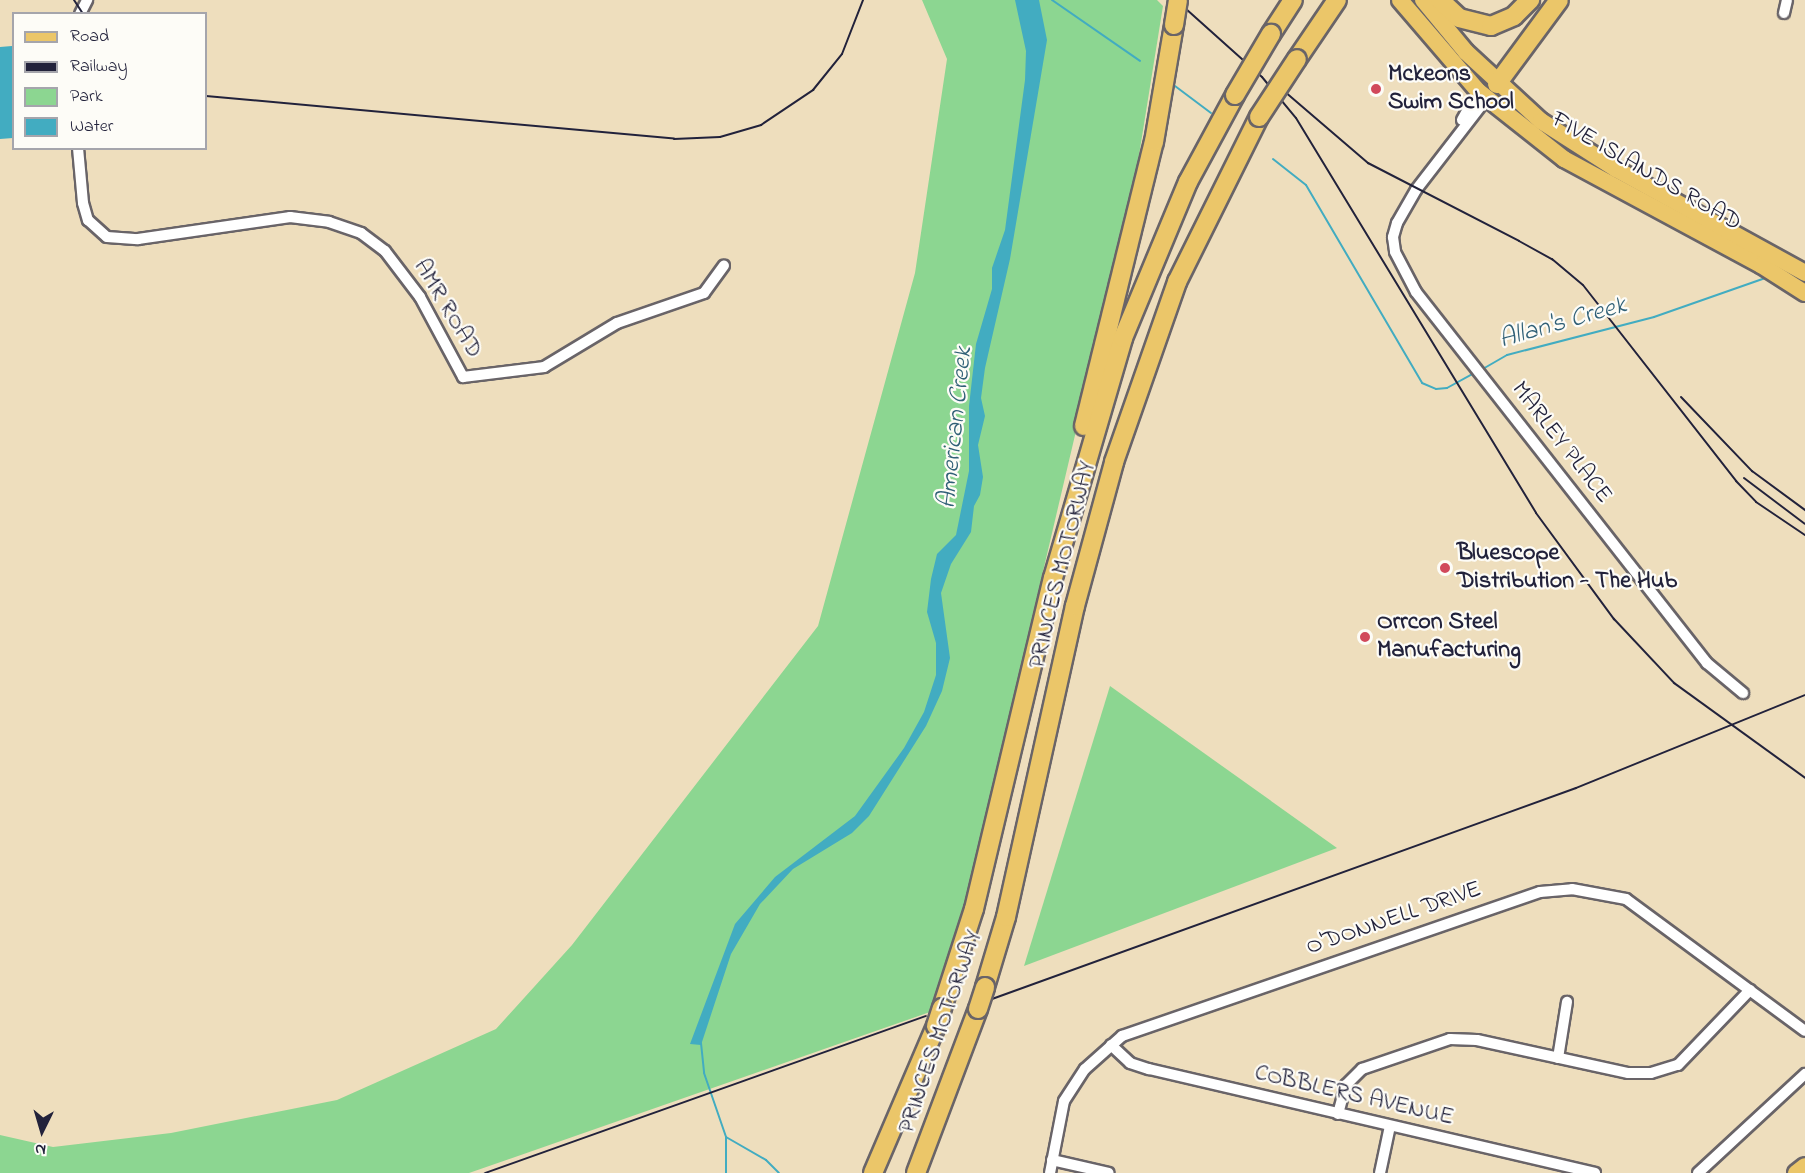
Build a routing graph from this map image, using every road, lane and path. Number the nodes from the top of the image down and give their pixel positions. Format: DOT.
graph roads {
  1 [pos="1178,0"];
  2 [pos="1293,0"];
  3 [pos="1337,0"];
  4 [pos="1400,0"];
  5 [pos="1423,0"];
  6 [pos="1440,0"];
  7 [pos="1530,0"];
  8 [pos="1543,0"];
  9 [pos="1559,0"];
  10 [pos="1787,0"];
  11 [pos="1784,13"];
  12 [pos="1488,87"];
  13 [pos="78,150"];
  14 [pos="724,265"];
  15 [pos="1805,273"];
  16 [pos="1805,293"];
  17 [pos="1053,578"];
  18 [pos="1743,693"];
  19 [pos="1750,990"];
  20 [pos="1567,1002"];
  21 [pos="1805,1031"];
  22 [pos="1111,1045"];
  23 [pos="1558,1058"];
  24 [pos="1805,1074"];
  25 [pos="1338,1114"];
  26 [pos="1390,1126"];
  27 [pos="1052,1160"];
  28 [pos="1805,1166"];
  29 [pos="873,1173"];
  30 [pos="916,1173"];
  31 [pos="1050,1173"];
  32 [pos="1108,1173"];
  33 [pos="1380,1173"];
  34 [pos="1594,1173"];
  35 [pos="1698,1173"];
  36 [pos="1796,1173"];
  1 -- 17 [label="highway, bridge"];
  2 -- 17 [label="highway, PRINCES MOTORWAY, bridge"];
  3 -- 30 [label="highway, PRINCES MOTORWAY, bridge"];
  4 -- 12 [label="main road, FIVE ISLANDS ROAD"];
  5 -- 12 [label="main road, FIVE ISLANDS ROAD"];
  6 -- 7 [label="highway"];
  8 -- 12 [label="highway"];
  9 -- 12 [label="highway"];
  10 -- 11 [label="street"];
  12 -- 15 [label="main road, FIVE ISLANDS ROAD"];
  12 -- 16 [label="main road, FIVE ISLANDS ROAD"];
  12 -- 18 [label="street, MARLEY PLACE"];
  13 -- 14 [label="street, AMR ROAD"];
  17 -- 29 [label="highway, PRINCES MOTORWAY, bridge"];
  19 -- 21 [label="street, O'DONNELL DRIVE"];
  19 -- 22 [label="street, O'DONNELL DRIVE"];
  19 -- 23 [label="street"];
  20 -- 23 [label="street"];
  22 -- 25 [label="street, COBBLERS AVENUE"];
  22 -- 27 [label="street, O'DONNELL DRIVE"];
  23 -- 25 [label="street"];
  24 -- 35 [label="street"];
  25 -- 26 [label="street, COBBLERS AVENUE"];
  26 -- 33 [label="street"];
  26 -- 34 [label="street, COBBLERS AVENUE"];
  27 -- 31 [label="street, O'DONNELL DRIVE"];
  27 -- 32 [label="street"];
  28 -- 36 [label="main road"];
}
